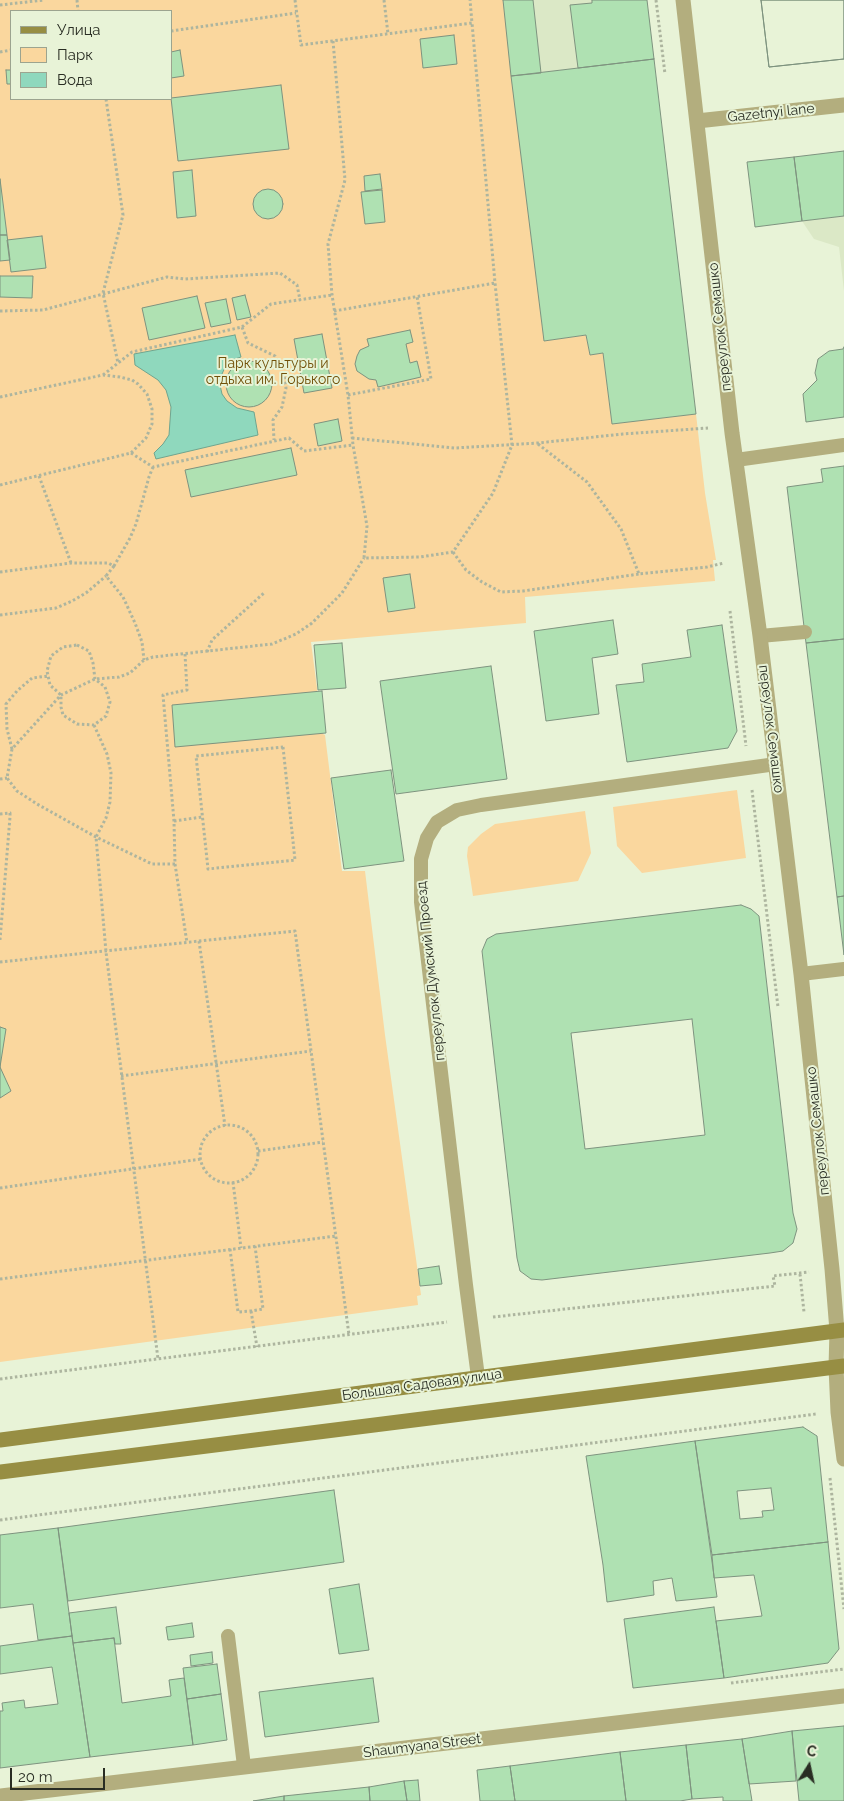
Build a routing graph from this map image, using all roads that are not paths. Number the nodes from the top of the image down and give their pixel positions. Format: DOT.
graph roads {
  1 [pos="683,0"];
  2 [pos="844,105"];
  3 [pos="697,122"];
  4 [pos="844,445"];
  5 [pos="736,460"];
  6 [pos="804,632"];
  7 [pos="760,636"];
  8 [pos="776,764"];
  9 [pos="844,969"];
  10 [pos="801,974"];
  11 [pos="841,1330"];
  12 [pos="840,1366"];
  13 [pos="478,1378"];
  14 [pos="0,1440"];
  15 [pos="844,1459"];
  16 [pos="0,1472"];
  17 [pos="228,1636"];
  18 [pos="844,1696"];
  19 [pos="244,1766"];
  20 [pos="0,1796"];
  1 -- 3 [label="street, переулок Семашко"];
  2 -- 3 [label="street, Gazetnyi lane"];
  3 -- 5 [label="street, переулок Семашко"];
  4 -- 5 [label="lane"];
  5 -- 7 [label="street, переулок Семашко"];
  6 -- 7 [label="lane"];
  7 -- 8 [label="street, переулок Семашко"];
  8 -- 10 [label="street, переулок Семашко"];
  8 -- 13 [label="lane, переулок Думский Проезд"];
  9 -- 10 [label="lane"];
  10 -- 11 [label="street, переулок Семашко"];
  11 -- 12 [label="street, переулок Семашко"];
  11 -- 13 [label="main road, Большая Садовая улица"];
  12 -- 15 [label="street, переулок Семашко"];
  12 -- 16 [label="main road"];
  13 -- 14 [label="main road, Большая Садовая улица"];
  17 -- 19 [label="lane"];
  18 -- 19 [label="street, Shaumyana Street"];
  19 -- 20 [label="street, Shaumyana Street"];
}
